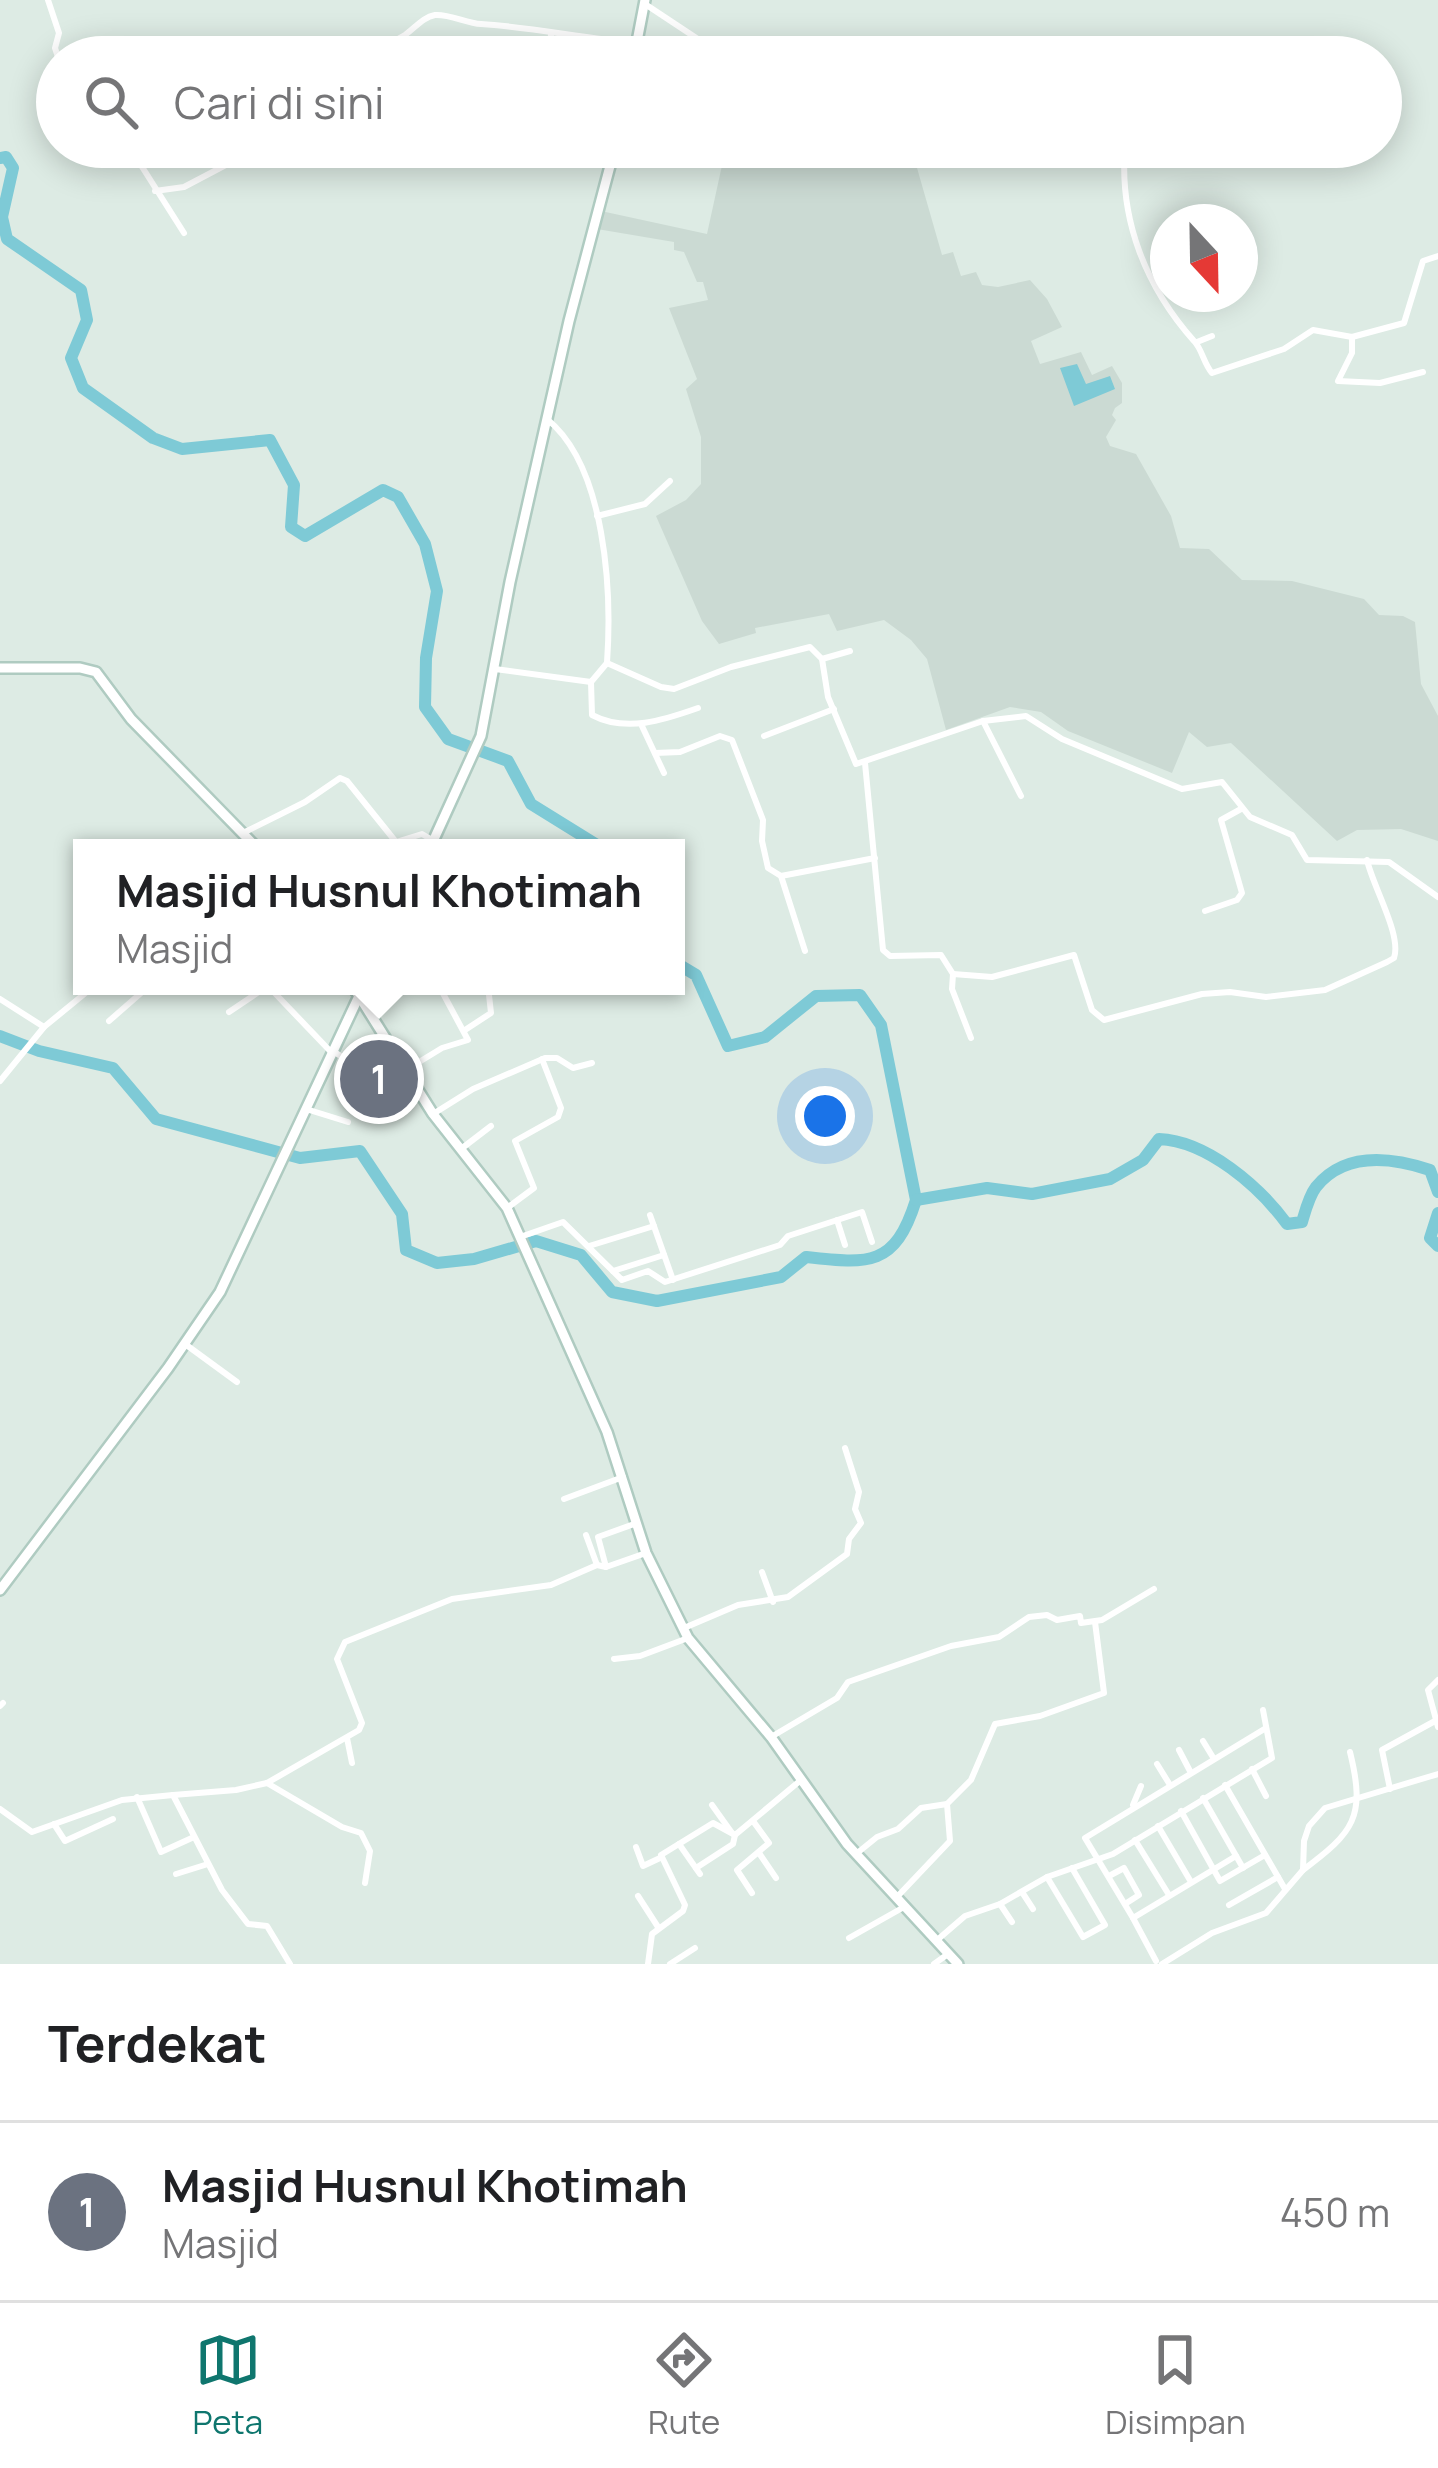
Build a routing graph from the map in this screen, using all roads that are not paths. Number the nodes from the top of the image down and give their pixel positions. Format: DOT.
graph roads {
  1 [pos="48,0"];
  2 [pos="645,2"];
  3 [pos="551,34"];
  4 [pos="58,36"];
  5 [pos="402,36"];
  6 [pos="568,36"];
  7 [pos="639,36"];
  8 [pos="694,36"];
  9 [pos="141,168"];
  10 [pos="220,168"];
  11 [pos="610,168"];
  12 [pos="1126,168"];
  13 [pos="155,190"];
  14 [pos="184,233"];
  15 [pos="1438,256"];
  16 [pos="1212,336"];
  17 [pos="1352,337"];
  18 [pos="1197,342"];
  19 [pos="1423,372"];
  20 [pos="548,419"];
  21 [pos="670,481"];
  22 [pos="596,516"];
  23 [pos="850,651"];
  24 [pos="822,659"];
  25 [pos="608,663"];
  26 [pos="0,668"];
  27 [pos="493,668"];
  28 [pos="591,682"];
  29 [pos="698,708"];
  30 [pos="834,709"];
  31 [pos="983,722"];
  32 [pos="641,724"];
  33 [pos="764,736"];
  34 [pos="655,753"];
  35 [pos="865,763"];
  36 [pos="664,773"];
  37 [pos="1021,796"];
  38 [pos="1241,809"];
  39 [pos="243,833"];
  40 [pos="249,839"];
  41 [pos="391,839"];
  42 [pos="435,839"];
  43 [pos="874,858"];
  44 [pos="1366,860"];
  45 [pos="781,876"];
  46 [pos="1438,897"];
  47 [pos="1205,911"];
  48 [pos="805,951"];
  49 [pos="953,974"];
  50 [pos="83,995"];
  51 [pos="139,995"];
  52 [pos="255,995"];
  53 [pos="275,995"];
  54 [pos="356,995"];
  55 [pos="362,995"];
  56 [pos="444,995"];
  57 [pos="489,995"];
  58 [pos="0,999"];
  59 [pos="229,1012"];
  60 [pos="109,1022"];
  61 [pos="44,1028"];
  62 [pos="465,1030"];
  63 [pos="971,1038"];
  64 [pos="333,1052"];
  65 [pos="542,1059"];
  66 [pos="592,1063"];
  67 [pos="406,1070"];
  68 [pos="0,1081"];
  69 [pos="364,1081"];
  70 [pos="306,1109"];
  71 [pos="434,1114"];
  72 [pos="348,1123"];
  73 [pos="491,1126"];
  74 [pos="461,1149"];
  75 [pos="507,1208"];
  76 [pos="650,1215"];
  77 [pos="837,1220"];
  78 [pos="654,1226"];
  79 [pos="521,1239"];
  80 [pos="872,1242"];
  81 [pos="845,1245"];
  82 [pos="588,1246"];
  83 [pos="664,1255"];
  84 [pos="613,1271"];
  85 [pos="673,1280"];
  86 [pos="185,1344"];
  87 [pos="237,1382"];
  88 [pos="845,1448"];
  89 [pos="623,1477"];
  90 [pos="564,1499"];
  91 [pos="637,1523"];
  92 [pos="586,1534"];
  93 [pos="646,1553"];
  94 [pos="602,1566"];
  95 [pos="762,1572"];
  96 [pos="1154,1589"];
  97 [pos="0,1590"];
  98 [pos="773,1602"];
  99 [pos="1095,1622"];
  100 [pos="686,1633"];
  101 [pos="614,1659"];
  102 [pos="1438,1680"];
  103 [pos="1263,1710"];
  104 [pos="1436,1724"];
  105 [pos="1266,1728"];
  106 [pos="771,1737"];
  107 [pos="346,1738"];
  108 [pos="1203,1741"];
  109 [pos="1179,1750"];
  110 [pos="1350,1752"];
  111 [pos="1214,1759"];
  112 [pos="352,1762"];
  113 [pos="1157,1764"];
  114 [pos="1252,1769"];
  115 [pos="1191,1773"];
  116 [pos="1436,1776"];
  117 [pos="803,1778"];
  118 [pos="267,1783"];
  119 [pos="1170,1785"];
  120 [pos="1225,1786"];
  121 [pos="1390,1789"];
  122 [pos="173,1795"];
  123 [pos="1266,1796"];
  124 [pos="137,1797"];
  125 [pos="1358,1797"];
  126 [pos="1148,1798"];
  127 [pos="1203,1798"];
  128 [pos="947,1804"];
  129 [pos="712,1805"];
  130 [pos="1132,1808"];
  131 [pos="0,1809"];
  132 [pos="1181,1811"];
  133 [pos="112,1819"];
  134 [pos="753,1821"];
  135 [pos="54,1824"];
  136 [pos="1158,1826"];
  137 [pos="735,1835"];
  138 [pos="194,1837"];
  139 [pos="1135,1840"];
  140 [pos="679,1844"];
  141 [pos="636,1847"];
  142 [pos="759,1853"];
  143 [pos="856,1854"];
  144 [pos="1265,1855"];
  145 [pos="1236,1856"];
  146 [pos="660,1858"];
  147 [pos="1100,1861"];
  148 [pos="208,1864"];
  149 [pos="1072,1868"];
  150 [pos="1243,1868"];
  151 [pos="1214,1869"];
  152 [pos="1303,1870"];
  153 [pos="176,1874"];
  154 [pos="1109,1876"];
  155 [pos="1047,1877"];
  156 [pos="1278,1877"];
  157 [pos="776,1878"];
  158 [pos="1191,1882"];
  159 [pos="365,1883"];
  160 [pos="1286,1888"];
  161 [pos="1022,1892"];
  162 [pos="752,1893"];
  163 [pos="1169,1895"];
  164 [pos="638,1896"];
  165 [pos="900,1902"];
  166 [pos="1000,1904"];
  167 [pos="1125,1904"];
  168 [pos="1229,1905"];
  169 [pos="1033,1910"];
  170 [pos="1133,1918"];
  171 [pos="1012,1922"];
  172 [pos="658,1927"];
  173 [pos="849,1937"];
  174 [pos="936,1941"];
  175 [pos="695,1948"];
  176 [pos="948,1954"];
  177 [pos="1159,1962"];
  178 [pos="290,1964"];
  179 [pos="648,1964"];
  180 [pos="670,1964"];
  181 [pos="934,1964"];
  182 [pos="958,1964"];
  1 -- 4 [label="street"];
  2 -- 7 [label="street"];
  2 -- 8 [label="street"];
  3 -- 5 [label="street"];
  3 -- 6 [label="street"];
  9 -- 13 [label="street"];
  10 -- 13 [label="street"];
  11 -- 20 [label="street"];
  12 -- 18 [label="street"];
  13 -- 14 [label="street"];
  15 -- 17 [label="street"];
  16 -- 18 [label="street"];
  17 -- 18 [label="street"];
  17 -- 19 [label="street"];
  20 -- 22 [label="street"];
  20 -- 27 [label="street"];
  21 -- 22 [label="street"];
  22 -- 25 [label="street"];
  23 -- 24 [label="street"];
  24 -- 25 [label="street"];
  24 -- 30 [label="street"];
  25 -- 28 [label="street"];
  26 -- 39 [label="street"];
  27 -- 28 [label="street"];
  27 -- 42 [label="street"];
  28 -- 32 [label="street"];
  29 -- 32 [label="street"];
  30 -- 33 [label="street"];
  30 -- 35 [label="street"];
  31 -- 35 [label="street"];
  31 -- 37 [label="street"];
  31 -- 38 [label="street"];
  32 -- 34 [label="street"];
  34 -- 36 [label="street"];
  34 -- 45 [label="street"];
  35 -- 43 [label="street"];
  38 -- 44 [label="street"];
  38 -- 47 [label="street"];
  39 -- 40 [label="street"];
  39 -- 41 [label="street"];
  43 -- 45 [label="street"];
  43 -- 49 [label="street"];
  44 -- 46 [label="street"];
  44 -- 49 [label="street"];
  45 -- 48 [label="street"];
  49 -- 63 [label="street"];
  50 -- 61 [label="street"];
  51 -- 60 [label="street"];
  52 -- 59 [label="street"];
  53 -- 64 [label="street"];
  54 -- 64 [label="street"];
  55 -- 67 [label="street"];
  56 -- 62 [label="street"];
  57 -- 62 [label="street"];
  58 -- 61 [label="street"];
  61 -- 68 [label="street"];
  62 -- 67 [label="street"];
  64 -- 69 [label="street"];
  64 -- 70 [label="street"];
  65 -- 66 [label="street"];
  65 -- 71 [label="street"];
  65 -- 75 [label="street"];
  67 -- 71 [label="street"];
  70 -- 72 [label="street"];
  70 -- 86 [label="street"];
  71 -- 74 [label="street"];
  73 -- 74 [label="street"];
  74 -- 75 [label="street"];
  75 -- 79 [label="street"];
  76 -- 78 [label="street"];
  77 -- 80 [label="street"];
  77 -- 81 [label="street"];
  77 -- 85 [label="street"];
  78 -- 82 [label="street"];
  78 -- 83 [label="street"];
  79 -- 82 [label="street"];
  79 -- 89 [label="street"];
  82 -- 84 [label="street"];
  83 -- 84 [label="street"];
  83 -- 85 [label="street"];
  84 -- 85 [label="street"];
  86 -- 87 [label="street"];
  86 -- 97 [label="street"];
  88 -- 98 [label="street"];
  89 -- 90 [label="street"];
  89 -- 91 [label="street"];
  91 -- 93 [label="street"];
  91 -- 94 [label="street"];
  92 -- 94 [label="street"];
  93 -- 94 [label="street"];
  93 -- 100 [label="street"];
  94 -- 107 [label="street"];
  95 -- 98 [label="street"];
  96 -- 99 [label="street"];
  98 -- 100 [label="street"];
  99 -- 106 [label="street"];
  99 -- 128 [label="street"];
  100 -- 101 [label="street"];
  100 -- 106 [label="street"];
  102 -- 104 [label="street"];
  103 -- 105 [label="street"];
  104 -- 121 [label="street"];
  105 -- 111 [label="street"];
  105 -- 114 [label="street"];
  106 -- 117 [label="street"];
  107 -- 112 [label="street"];
  107 -- 118 [label="street"];
  108 -- 111 [label="street"];
  109 -- 115 [label="street"];
  110 -- 125 [label="street"];
  111 -- 115 [label="street"];
  113 -- 119 [label="street"];
  114 -- 120 [label="street"];
  114 -- 123 [label="street"];
  115 -- 119 [label="street"];
  116 -- 121 [label="street"];
  117 -- 134 [label="street"];
  117 -- 143 [label="street"];
  118 -- 122 [label="street"];
  118 -- 159 [label="street"];
  119 -- 126 [label="street"];
  120 -- 127 [label="street"];
  120 -- 144 [label="street"];
  121 -- 125 [label="street"];
  122 -- 124 [label="street"];
  122 -- 138 [label="street"];
  124 -- 135 [label="street"];
  124 -- 138 [label="street"];
  125 -- 152 [label="street"];
  125 -- 152 [label="street"];
  126 -- 130 [label="street"];
  126 -- 130 [label="street"];
  127 -- 132 [label="street"];
  127 -- 145 [label="street"];
  128 -- 143 [label="street"];
  128 -- 165 [label="street"];
  129 -- 137 [label="street"];
  130 -- 147 [label="street"];
  131 -- 135 [label="street"];
  132 -- 136 [label="street"];
  132 -- 151 [label="street"];
  133 -- 135 [label="street"];
  134 -- 137 [label="street"];
  134 -- 142 [label="street"];
  136 -- 139 [label="street"];
  136 -- 158 [label="street"];
  137 -- 140 [label="street"];
  137 -- 140 [label="street"];
  138 -- 148 [label="street"];
  139 -- 147 [label="street"];
  139 -- 163 [label="street"];
  140 -- 146 [label="street"];
  141 -- 146 [label="street"];
  142 -- 157 [label="street"];
  142 -- 162 [label="street"];
  143 -- 165 [label="street"];
  144 -- 150 [label="street"];
  144 -- 156 [label="street"];
  145 -- 150 [label="street"];
  145 -- 151 [label="street"];
  146 -- 172 [label="street"];
  147 -- 149 [label="street"];
  147 -- 154 [label="street"];
  148 -- 153 [label="street"];
  148 -- 178 [label="street"];
  149 -- 155 [label="street"];
  149 -- 155 [label="street"];
  150 -- 151 [label="street"];
  151 -- 158 [label="street"];
  152 -- 160 [label="street"];
  154 -- 167 [label="street"];
  154 -- 167 [label="street"];
  155 -- 161 [label="street"];
  156 -- 160 [label="street"];
  156 -- 168 [label="street"];
  158 -- 163 [label="street"];
  160 -- 177 [label="street"];
  161 -- 166 [label="street"];
  161 -- 169 [label="street"];
  163 -- 170 [label="street"];
  164 -- 172 [label="street"];
  165 -- 173 [label="street"];
  165 -- 174 [label="street"];
  166 -- 171 [label="street"];
  166 -- 174 [label="street"];
  167 -- 170 [label="street"];
  170 -- 177 [label="street"];
  172 -- 179 [label="street"];
  174 -- 176 [label="street"];
  175 -- 180 [label="street"];
  176 -- 181 [label="street"];
  176 -- 182 [label="street"];
}
